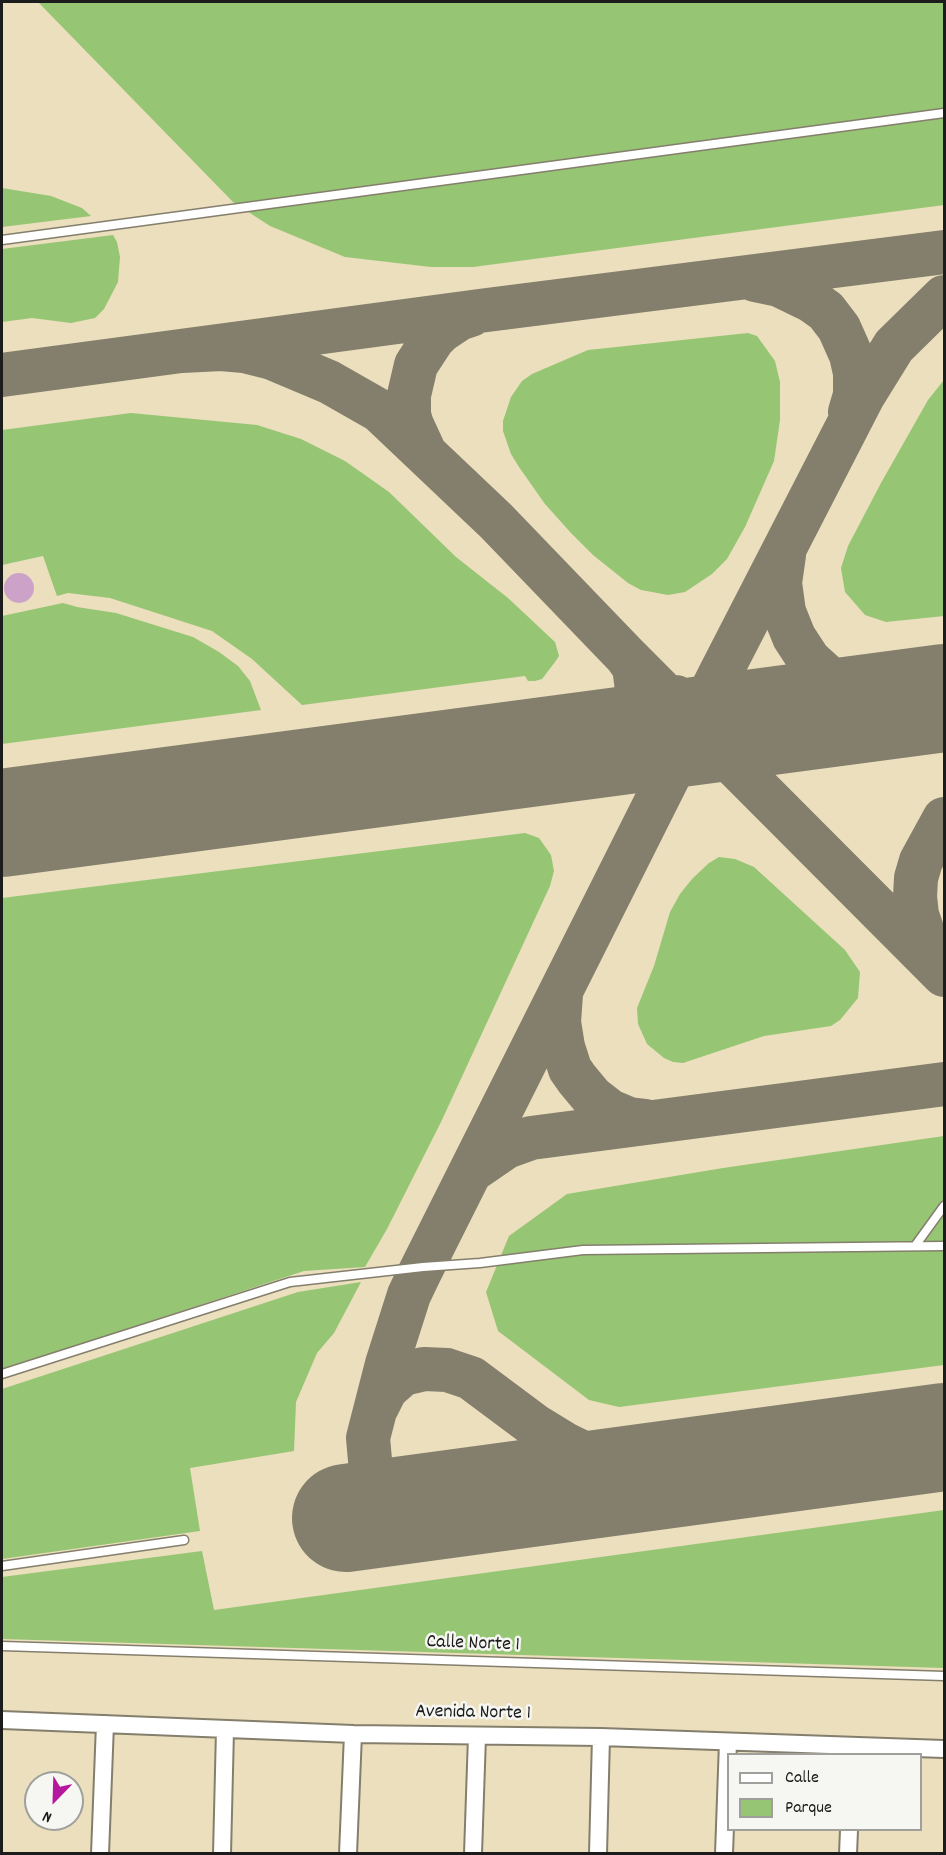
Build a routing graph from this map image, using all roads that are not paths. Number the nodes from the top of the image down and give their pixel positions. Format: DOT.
graph roads {
  1 [pos="945,113"];
  2 [pos="2,240"];
  3 [pos="945,1206"];
  4 [pos="915,1246"];
  5 [pos="945,1246"];
  6 [pos="2,1374"];
  7 [pos="183,1540"];
  8 [pos="2,1566"];
  9 [pos="2,1646"];
  10 [pos="945,1676"];
  11 [pos="2,1720"];
  12 [pos="105,1724"];
  13 [pos="225,1730"];
  14 [pos="353,1734"];
  15 [pos="477,1736"];
  16 [pos="601,1737"];
  17 [pos="728,1742"];
  18 [pos="945,1749"];
  19 [pos="852,1750"];
  20 [pos="728,1753"];
  21 [pos="727,1770"];
  22 [pos="849,1831"];
  23 [pos="100,1854"];
  24 [pos="222,1854"];
  25 [pos="348,1854"];
  26 [pos="473,1854"];
  27 [pos="598,1854"];
  28 [pos="724,1854"];
  29 [pos="848,1854"];
  1 -- 2 [label="lane"];
  3 -- 4 [label="lane"];
  4 -- 5 [label="lane"];
  4 -- 6 [label="lane"];
  7 -- 8 [label="lane"];
  9 -- 10 [label="lane, Calle Norte 1"];
  11 -- 12 [label="street, Avenida Norte 1"];
  12 -- 13 [label="street, Avenida Norte 1"];
  12 -- 23 [label="street"];
  13 -- 14 [label="street, Avenida Norte 1"];
  13 -- 24 [label="street"];
  14 -- 15 [label="street, Avenida Norte 1"];
  14 -- 25 [label="street"];
  15 -- 16 [label="street, Avenida Norte 1"];
  15 -- 26 [label="street"];
  16 -- 17 [label="street, Avenida Norte 1"];
  16 -- 27 [label="street"];
  17 -- 19 [label="street, Avenida Norte 1"];
  17 -- 20 [label="street"];
  18 -- 19 [label="street, Avenida Norte 1"];
  21 -- 28 [label="street"];
  22 -- 29 [label="street"];
}
